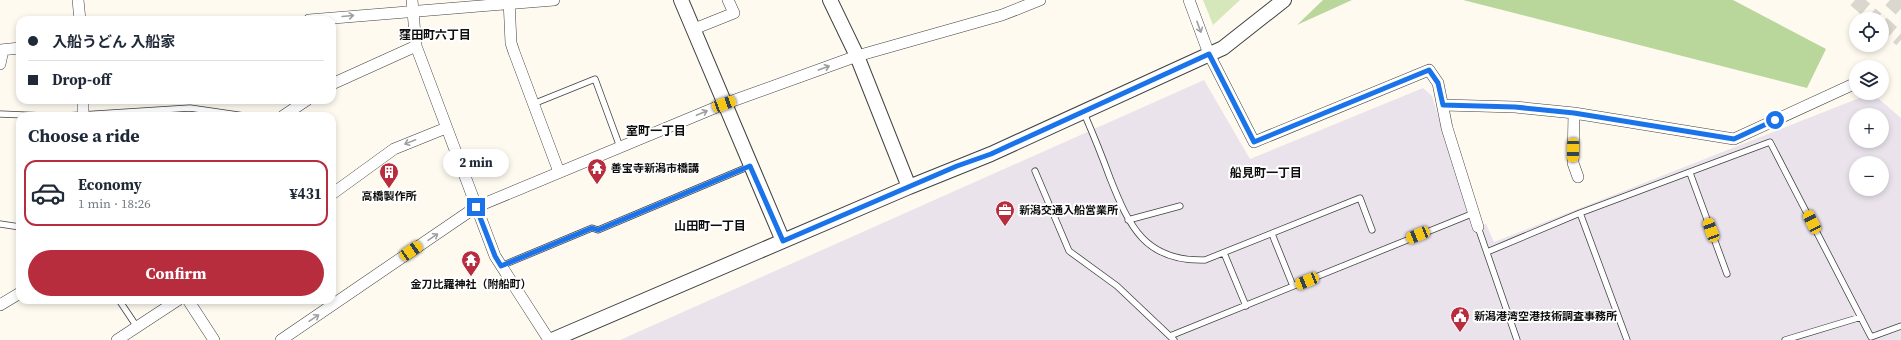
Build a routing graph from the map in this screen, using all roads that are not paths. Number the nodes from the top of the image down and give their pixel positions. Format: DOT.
graph roads {
  1 [pos="78,0"];
  2 [pos="554,0"];
  3 [pos="681,0"];
  4 [pos="728,0"];
  5 [pos="830,0"];
  6 [pos="1040,0"];
  7 [pos="1189,0"];
  8 [pos="1284,0"];
  9 [pos="509,2"];
  10 [pos="412,5"];
  11 [pos="80,16"];
  12 [pos="336,16"];
  13 [pos="694,29"];
  14 [pos="416,46"];
  15 [pos="16,48"];
  16 [pos="1,50"];
  17 [pos="1209,54"];
  18 [pos="857,56"];
  19 [pos="0,64"];
  20 [pos="336,82"];
  21 [pos="1849,86"];
  22 [pos="300,104"];
  23 [pos="532,104"];
  24 [pos="724,104"];
  25 [pos="1443,105"];
  26 [pos="1084,110"];
  27 [pos="132,112"];
  28 [pos="218,112"];
  29 [pos="289,112"];
  30 [pos="1574,113"];
  31 [pos="0,114"];
  32 [pos="16,115"];
  33 [pos="446,128"];
  34 [pos="620,147"];
  35 [pos="750,166"];
  36 [pos="1035,171"];
  37 [pos="559,172"];
  38 [pos="1690,173"];
  39 [pos="1578,177"];
  40 [pos="909,187"];
  41 [pos="336,191"];
  42 [pos="1180,206"];
  43 [pos="476,207"];
  44 [pos="1474,213"];
  45 [pos="1580,213"];
  46 [pos="1128,220"];
  47 [pos="0,224"];
  48 [pos="16,226"];
  49 [pos="1478,227"];
  50 [pos="1372,230"];
  51 [pos="1272,234"];
  52 [pos="783,241"];
  53 [pos="1487,252"];
  54 [pos="1224,253"];
  55 [pos="501,266"];
  56 [pos="1727,274"];
  57 [pos="1293,286"];
  58 [pos="16,295"];
  59 [pos="336,303"];
  60 [pos="122,304"];
  61 [pos="172,304"];
  62 [pos="191,304"];
  63 [pos="335,304"];
  64 [pos="0,305"];
  65 [pos="1246,306"];
  66 [pos="1860,317"];
  67 [pos="1901,326"];
  68 [pos="137,327"];
  69 [pos="1172,338"];
  70 [pos="117,340"];
  71 [pos="214,340"];
  72 [pos="282,340"];
  73 [pos="550,340"];
  74 [pos="1517,340"];
  75 [pos="1627,340"];
  76 [pos="1785,340"];
  1 -- 11 [label="street"];
  2 -- 9 [label="street"];
  3 -- 13 [label="street"];
  4 -- 13 [label="street"];
  5 -- 18 [label="street"];
  6 -- 18 [label="street"];
  7 -- 17 [label="street, one-way"];
  8 -- 17 [label="street"];
  9 -- 10 [label="street"];
  9 -- 23 [label="street"];
  12 -- 10 [label="street, one-way"];
  10 -- 14 [label="street"];
  13 -- 24 [label="street"];
  14 -- 20 [label="street"];
  14 -- 33 [label="street"];
  15 -- 16 [label="street"];
  16 -- 19 [label="street"];
  17 -- 25 [label="street"];
  17 -- 26 [label="street"];
  24 -- 18 [label="street, one-way"];
  18 -- 40 [label="street"];
  21 -- 30 [label="street"];
  22 -- 29 [label="street"];
  23 -- 34 [label="lane"];
  23 -- 37 [label="street"];
  34 -- 24 [label="street, one-way"];
  24 -- 35 [label="street"];
  25 -- 30 [label="street"];
  25 -- 44 [label="street"];
  26 -- 40 [label="street"];
  26 -- 46 [label="lane"];
  27 -- 28 [label="lane"];
  30 -- 39 [label="street"];
  31 -- 32 [label="lane"];
  33 -- 41 [label="street, one-way"];
  33 -- 43 [label="street"];
  34 -- 37 [label="street"];
  35 -- 52 [label="street"];
  35 -- 55 [label="lane"];
  36 -- 69 [label="lane"];
  37 -- 43 [label="street"];
  38 -- 45 [label="lane"];
  38 -- 56 [label="lane"];
  38 -- 66 [label="lane"];
  40 -- 52 [label="street"];
  42 -- 46 [label="lane"];
  43 -- 55 [label="street"];
  59 -- 43 [label="street, one-way"];
  44 -- 49 [label="street"];
  44 -- 57 [label="lane"];
  45 -- 53 [label="lane"];
  45 -- 75 [label="lane"];
  46 -- 54 [label="lane"];
  47 -- 48 [label="lane"];
  49 -- 53 [label="lane"];
  50 -- 51 [label="lane"];
  51 -- 54 [label="lane"];
  51 -- 57 [label="lane"];
  52 -- 73 [label="street"];
  53 -- 74 [label="lane"];
  54 -- 65 [label="lane"];
  55 -- 73 [label="street"];
  57 -- 65 [label="lane"];
  58 -- 64 [label="street"];
  60 -- 68 [label="lane"];
  61 -- 68 [label="street"];
  62 -- 71 [label="street"];
  72 -- 63 [label="street, one-way"];
  65 -- 69 [label="lane"];
  66 -- 67 [label="lane"];
  66 -- 76 [label="lane"];
  68 -- 70 [label="street"];
}
